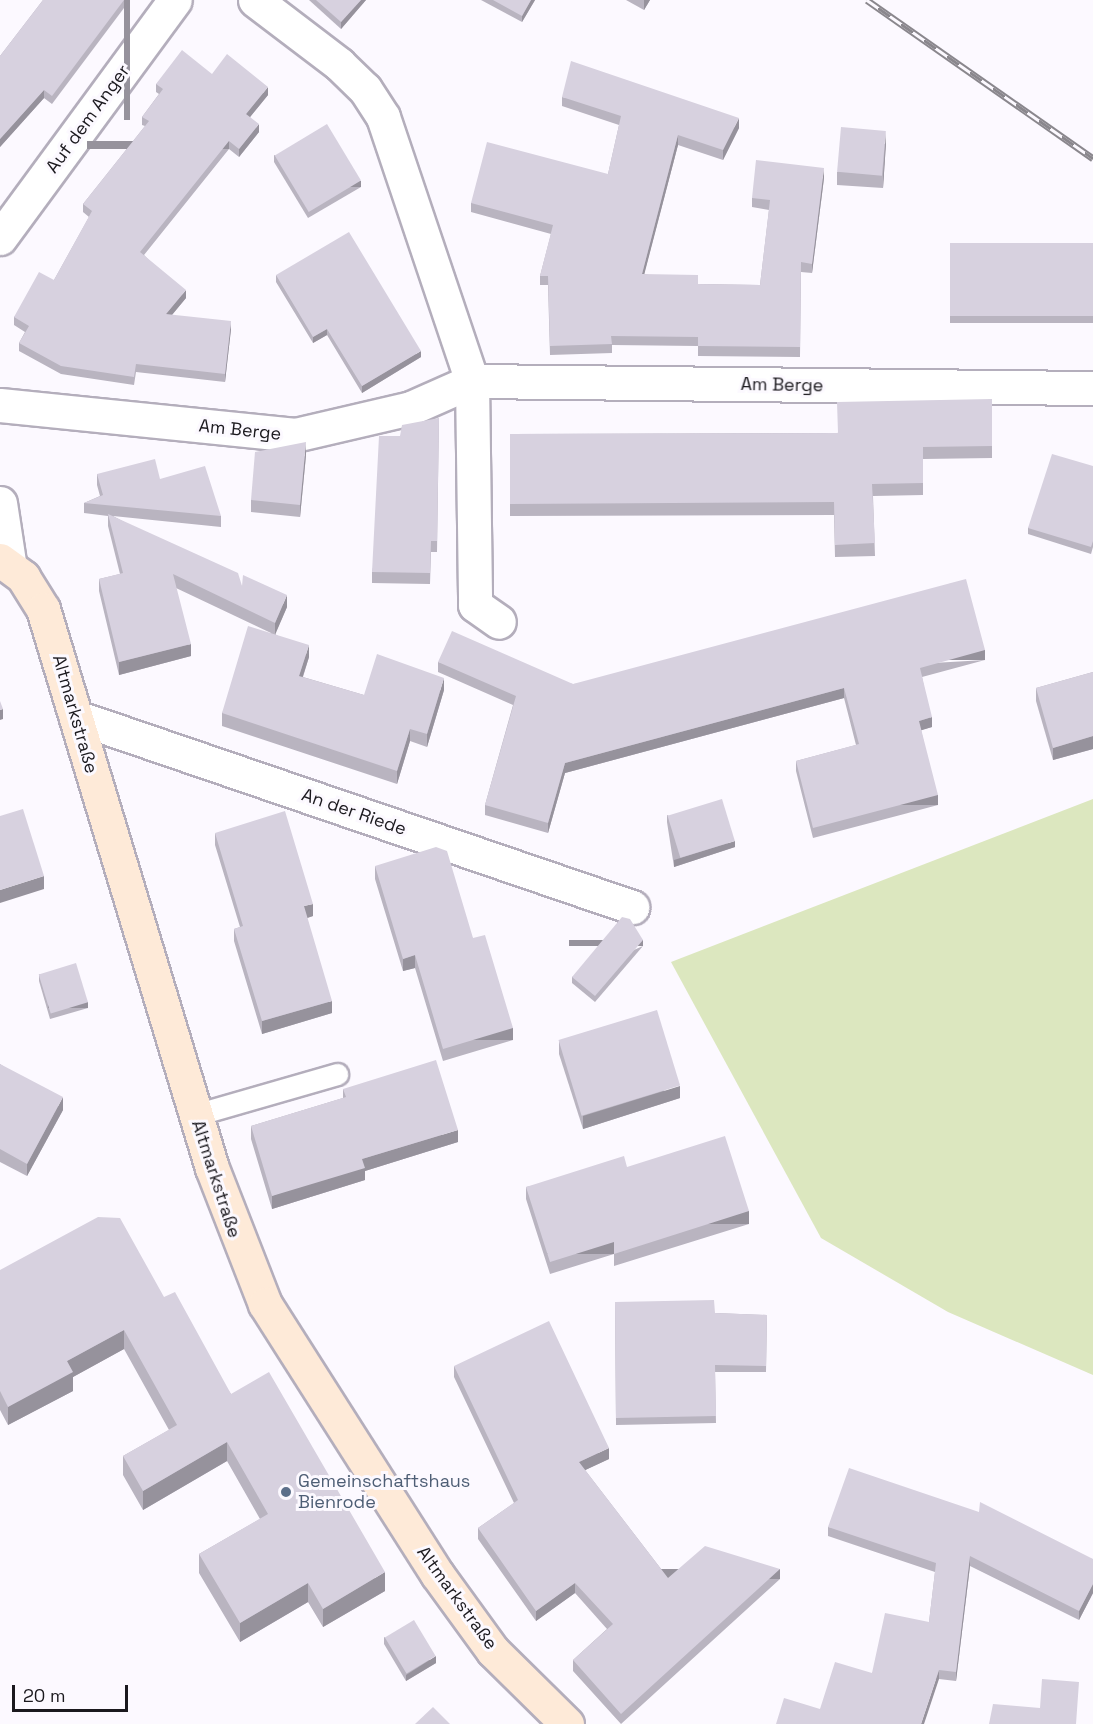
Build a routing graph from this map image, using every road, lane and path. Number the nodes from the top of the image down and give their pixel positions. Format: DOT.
graph roads {
  1 [pos="175,0"];
  2 [pos="255,0"];
  3 [pos="0,238"];
  4 [pos="472,381"];
  5 [pos="1093,388"];
  6 [pos="0,405"];
  7 [pos="0,503"];
  8 [pos="4,561"];
  9 [pos="499,622"];
  10 [pos="76,717"];
  11 [pos="632,907"];
  12 [pos="337,1074"];
  13 [pos="195,1115"];
  14 [pos="567,1724"];
  1 -- 3 [label="street, Auf dem Anger"];
  2 -- 4 [label="street"];
  4 -- 5 [label="street, Am Berge"];
  4 -- 6 [label="street, Am Berge"];
  4 -- 9 [label="street"];
  7 -- 8 [label="street, Altmarkstraße"];
  8 -- 10 [label="main road, Altmarkstraße"];
  10 -- 11 [label="street, An der Riede"];
  10 -- 13 [label="main road, Altmarkstraße"];
  12 -- 13 [label="lane"];
  13 -- 14 [label="main road, Altmarkstraße"];
}
